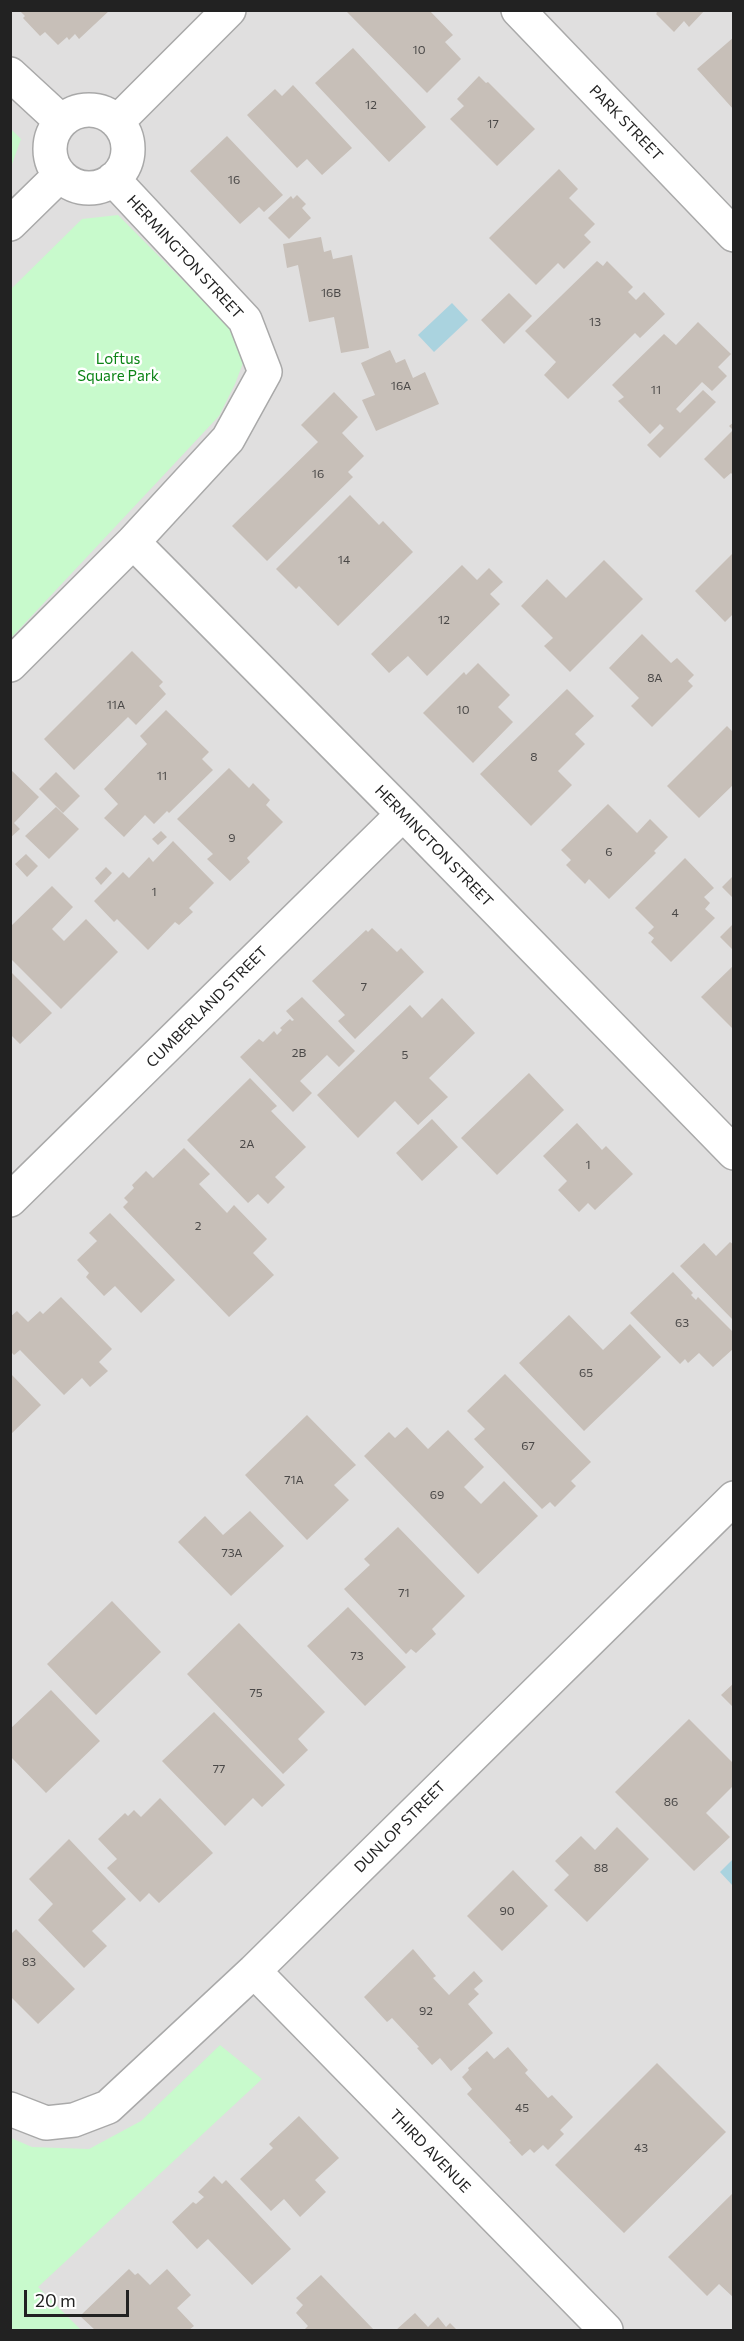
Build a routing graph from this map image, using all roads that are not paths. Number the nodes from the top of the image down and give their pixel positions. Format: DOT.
graph roads {
  1 [pos="229,10"];
  2 [pos="518,10"];
  3 [pos="10,74"];
  4 [pos="61,122"];
  5 [pos="117,122"];
  6 [pos="60,175"];
  7 [pos="113,179"];
  8 [pos="10,224"];
  9 [pos="734,235"];
  10 [pos="133,542"];
  11 [pos="10,665"];
  12 [pos="403,814"];
  13 [pos="734,1153"];
  14 [pos="10,1200"];
  15 [pos="734,1498"];
  16 [pos="254,1971"];
  17 [pos="10,2109"];
  18 [pos="606,2331"];
  1 -- 5 [label="street"];
  2 -- 9 [label="street, PARK STREET"];
  3 -- 4 [label="street"];
  4 -- 5 [label="street"];
  4 -- 6 [label="street"];
  5 -- 7 [label="street"];
  6 -- 7 [label="street"];
  6 -- 8 [label="street"];
  7 -- 10 [label="street, HERMINGTON STREET"];
  10 -- 11 [label="street, HERMINGTON STREET"];
  10 -- 12 [label="street, HERMINGTON STREET"];
  12 -- 13 [label="street, HERMINGTON STREET"];
  12 -- 14 [label="street, CUMBERLAND STREET"];
  15 -- 16 [label="street, DUNLOP STREET"];
  16 -- 17 [label="street, DUNLOP STREET"];
  16 -- 18 [label="street, THIRD AVENUE"];
}
